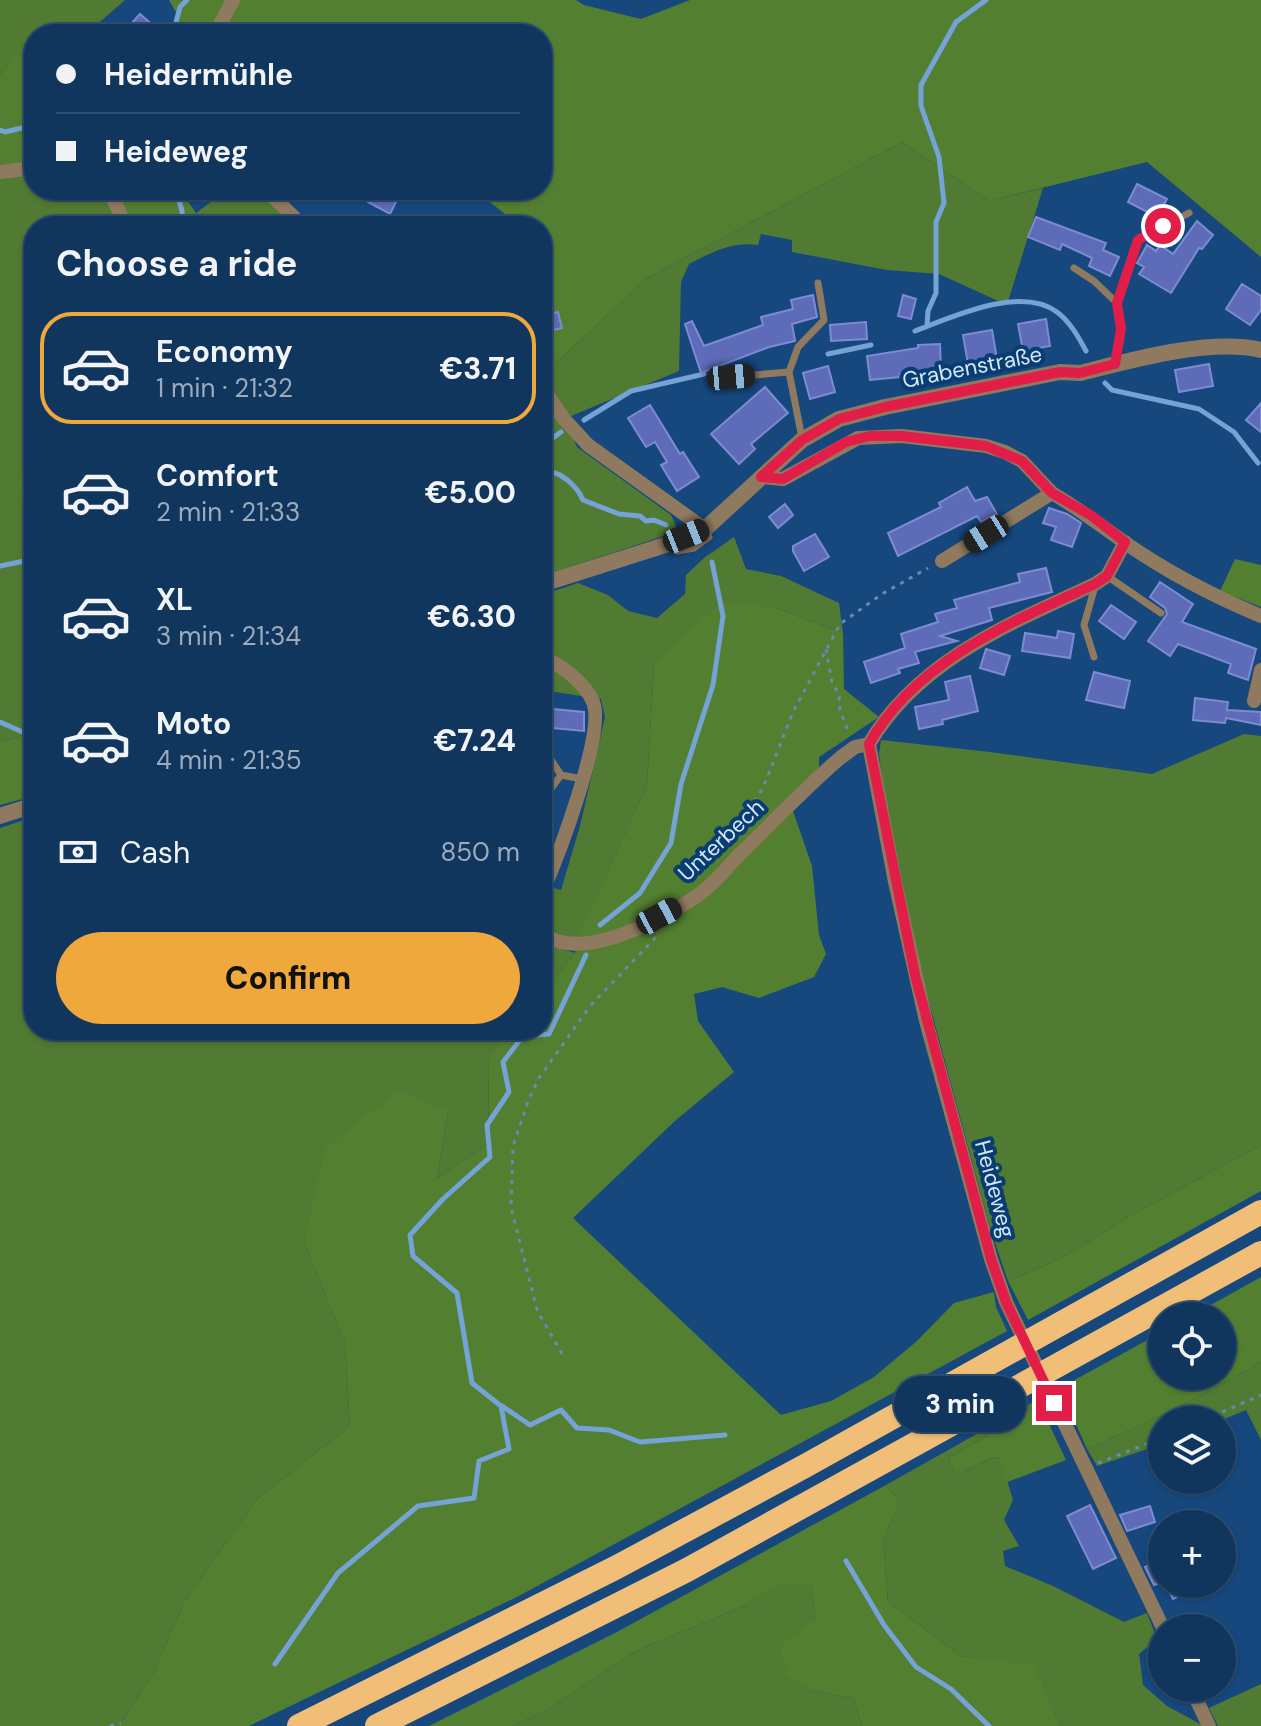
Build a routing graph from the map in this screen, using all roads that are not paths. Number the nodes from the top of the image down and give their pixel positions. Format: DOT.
graph roads {
  1 [pos="233,0"];
  2 [pos="220,24"];
  3 [pos="24,169"];
  4 [pos="0,172"];
  5 [pos="276,200"];
  6 [pos="1189,213"];
  7 [pos="293,216"];
  8 [pos="1074,268"];
  9 [pos="818,283"];
  10 [pos="1117,303"];
  11 [pos="1261,350"];
  12 [pos="1115,364"];
  13 [pos="789,372"];
  14 [pos="731,377"];
  15 [pos="552,402"];
  16 [pos="802,440"];
  17 [pos="761,477"];
  18 [pos="1052,493"];
  19 [pos="705,529"];
  20 [pos="1125,542"];
  21 [pos="942,561"];
  22 [pos="1101,580"];
  23 [pos="552,581"];
  24 [pos="1161,613"];
  25 [pos="1261,616"];
  26 [pos="1094,657"];
  27 [pos="552,661"];
  28 [pos="1261,670"];
  29 [pos="1254,701"];
  30 [pos="866,742"];
  31 [pos="552,761"];
  32 [pos="561,775"];
  33 [pos="582,779"];
  34 [pos="552,787"];
  35 [pos="24,808"];
  36 [pos="0,816"];
  37 [pos="552,870"];
  38 [pos="552,937"];
  39 [pos="1261,1212"];
  40 [pos="1261,1253"];
  41 [pos="1156,1614"];
  42 [pos="1198,1702"];
  43 [pos="299,1726"];
  44 [pos="377,1726"];
  45 [pos="1209,1726"];
  1 -- 2 [label="street"];
  3 -- 4 [label="street"];
  5 -- 7 [label="street"];
  6 -- 10 [label="lane"];
  8 -- 10 [label="lane"];
  9 -- 13 [label="lane"];
  10 -- 12 [label="lane"];
  11 -- 12 [label="street, Grabenstraße"];
  12 -- 16 [label="street, Grabenstraße"];
  13 -- 14 [label="lane"];
  13 -- 16 [label="lane"];
  15 -- 19 [label="street"];
  16 -- 17 [label="street, Grabenstraße"];
  17 -- 18 [label="street"];
  17 -- 19 [label="street, Grabenstraße"];
  18 -- 20 [label="street"];
  18 -- 21 [label="street"];
  19 -- 23 [label="street"];
  20 -- 22 [label="street"];
  20 -- 25 [label="street"];
  22 -- 24 [label="lane"];
  22 -- 26 [label="lane"];
  22 -- 30 [label="street, Unterbech"];
  27 -- 33 [label="street"];
  28 -- 29 [label="street"];
  30 -- 38 [label="street, Unterbech"];
  30 -- 41 [label="street, Heideweg"];
  31 -- 32 [label="lane"];
  32 -- 33 [label="lane"];
  32 -- 34 [label="lane"];
  33 -- 37 [label="street"];
  35 -- 36 [label="street"];
  39 -- 43 [label="highway"];
  40 -- 44 [label="highway"];
  42 -- 45 [label="street"];
}
